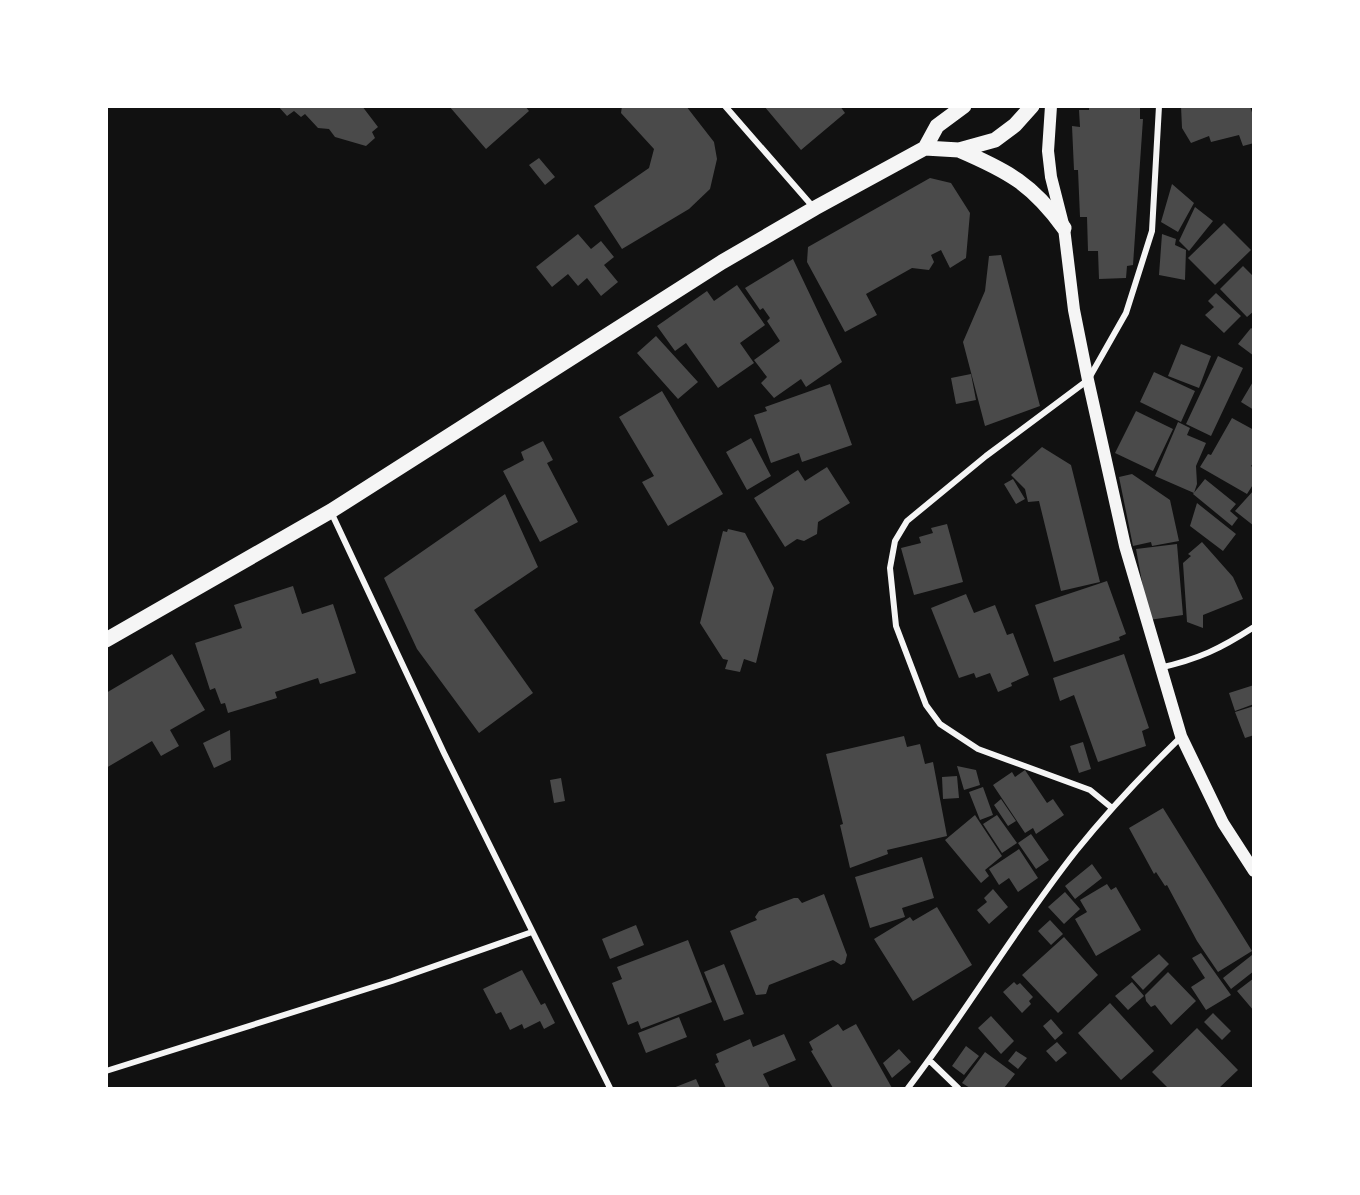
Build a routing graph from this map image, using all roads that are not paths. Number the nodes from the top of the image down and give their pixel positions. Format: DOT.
graph roads {
  1 [pos="725,106"];
  2 [pos="964,106"];
  3 [pos="1032,106"];
  4 [pos="1051,106"];
  5 [pos="1159,106"];
  6 [pos="925,148"];
  7 [pos="959,150"];
  8 [pos="815,208"];
  9 [pos="1064,228"];
  10 [pos="1088,380"];
  11 [pos="331,511"];
  12 [pos="1254,627"];
  13 [pos="106,640"];
  14 [pos="1159,668"];
  15 [pos="1181,736"];
  16 [pos="1112,808"];
  17 [pos="1254,871"];
  18 [pos="532,932"];
  19 [pos="929,1060"];
  20 [pos="106,1071"];
  21 [pos="610,1089"];
  22 [pos="908,1089"];
  23 [pos="958,1089"];
  1 -- 8 [label="street"];
  2 -- 6 [label="main road"];
  3 -- 7 [label="main road"];
  4 -- 9 [label="main road"];
  5 -- 10 [label="street"];
  6 -- 7 [label="main road"];
  6 -- 8 [label="main road"];
  7 -- 9 [label="main road"];
  8 -- 11 [label="main road"];
  9 -- 10 [label="main road"];
  10 -- 14 [label="main road"];
  10 -- 16 [label="street"];
  11 -- 13 [label="main road"];
  11 -- 18 [label="street"];
  12 -- 14 [label="street"];
  14 -- 15 [label="main road"];
  15 -- 16 [label="street"];
  15 -- 17 [label="main road"];
  16 -- 19 [label="street"];
  18 -- 20 [label="street"];
  18 -- 21 [label="street"];
  19 -- 22 [label="street"];
  19 -- 23 [label="street"];
}
